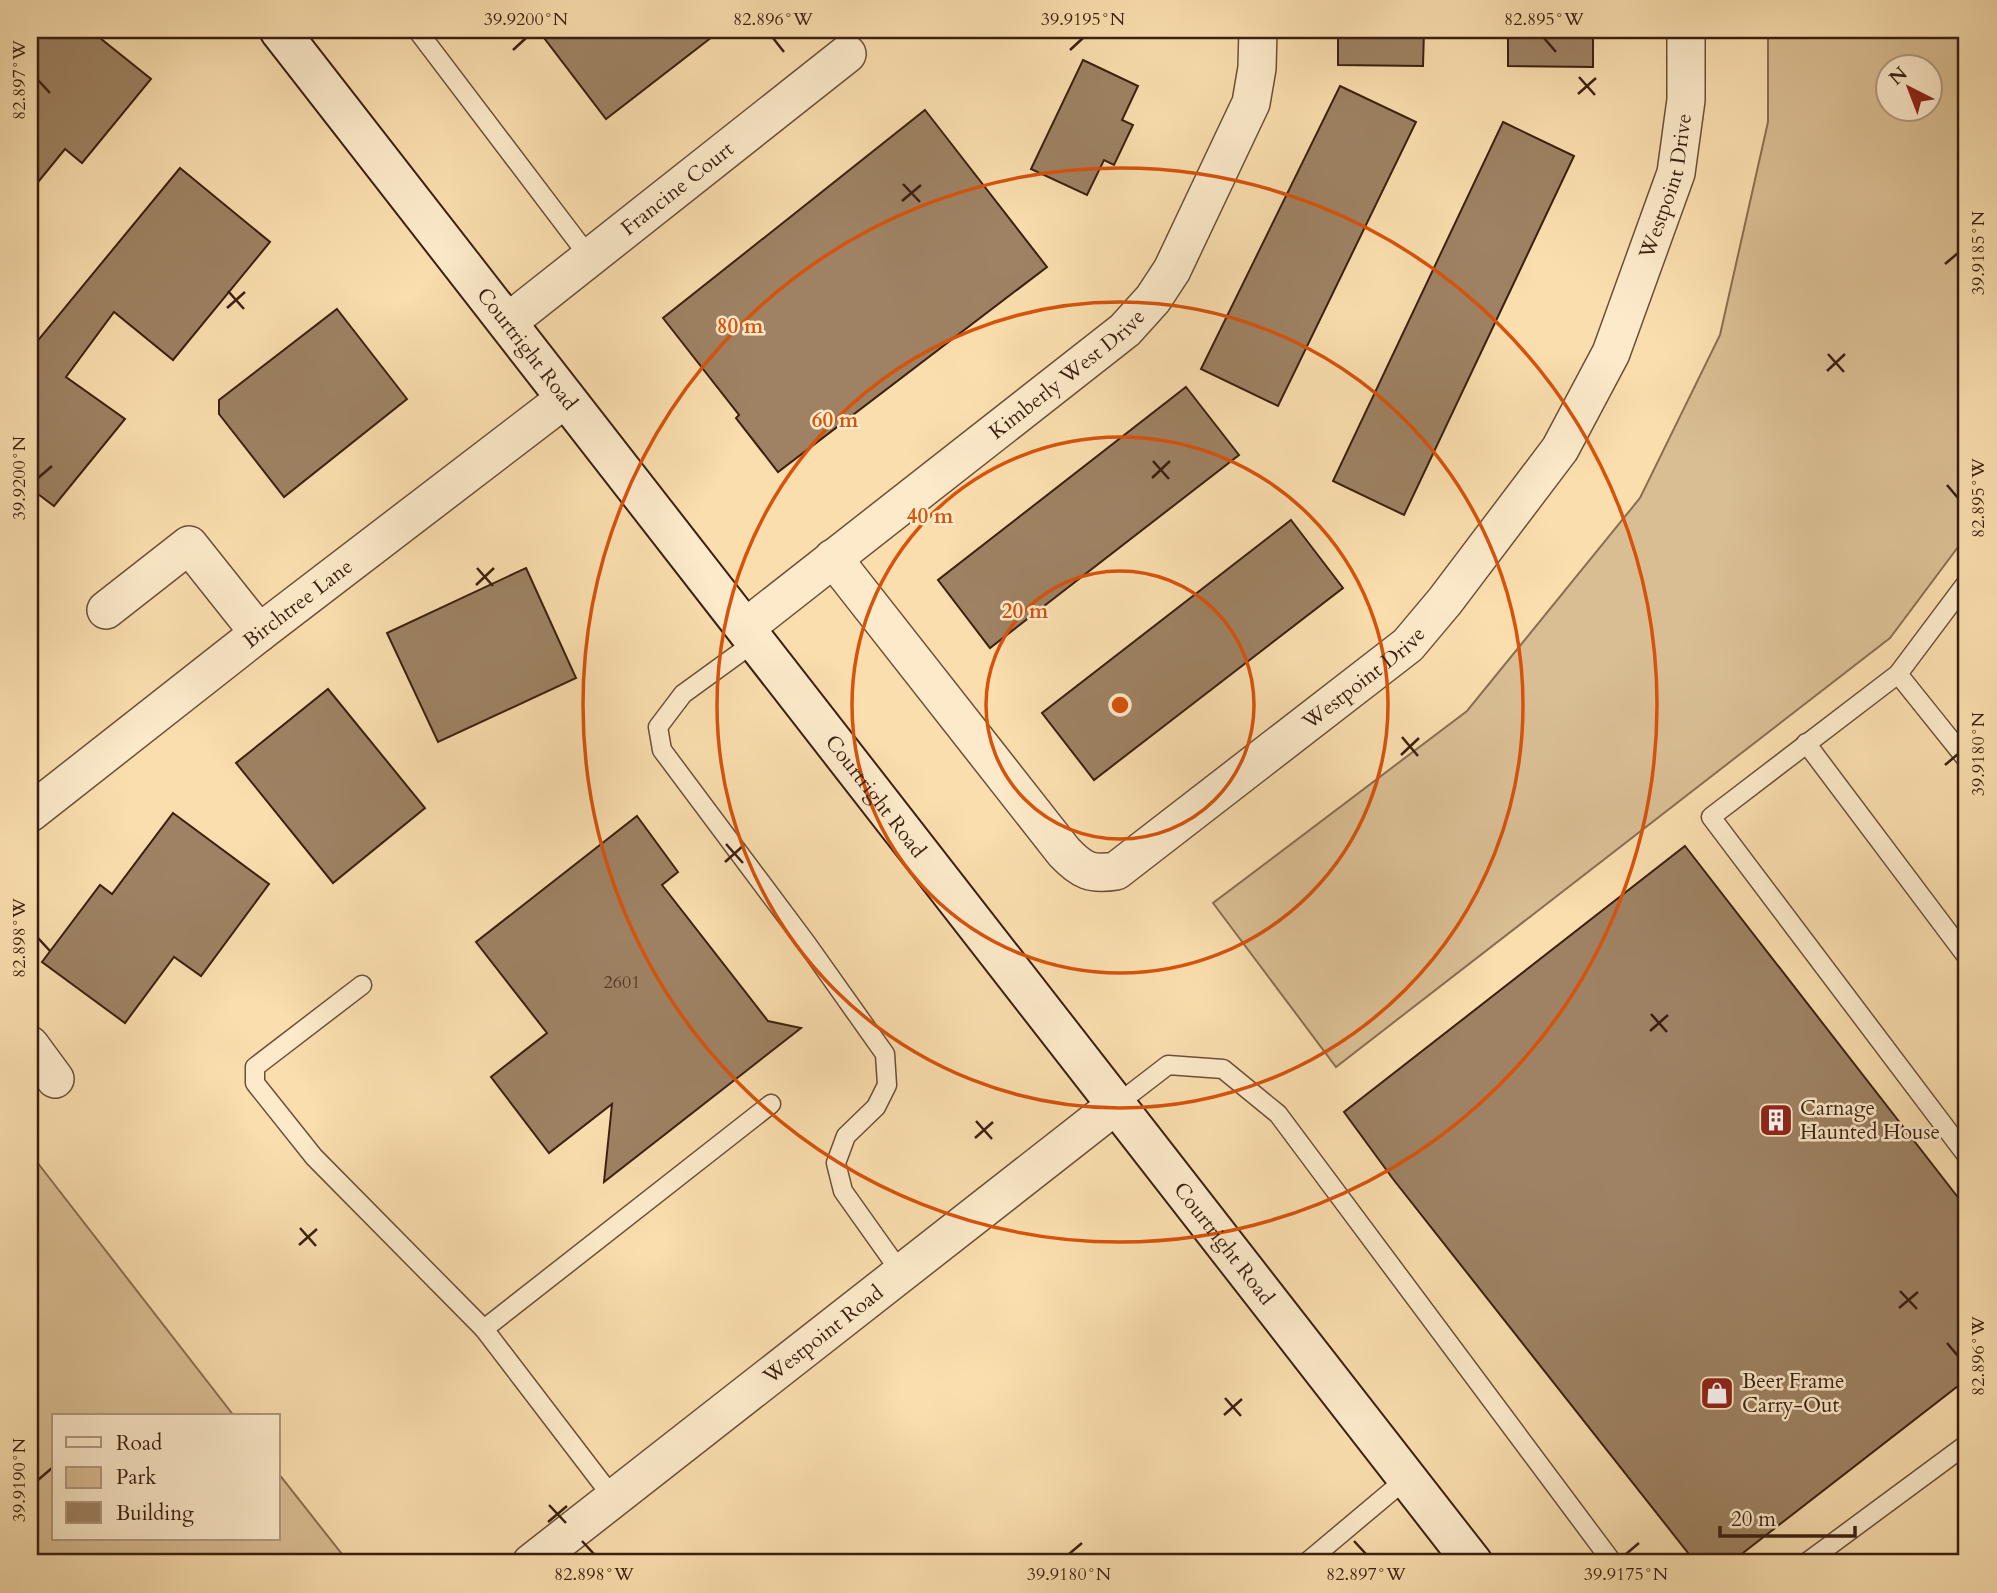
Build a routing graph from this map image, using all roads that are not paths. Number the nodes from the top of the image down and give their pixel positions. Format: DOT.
graph roads {
  1 [pos="279,30"];
  2 [pos="417,30"];
  3 [pos="1258,30"];
  4 [pos="1686,30"];
  5 [pos="848,54"];
  6 [pos="590,258"];
  7 [pos="507,323"];
  8 [pos="566,398"];
  9 [pos="833,558"];
  10 [pos="1967,582"];
  11 [pos="106,610"];
  12 [pos="259,633"];
  13 [pos="750,635"];
  14 [pos="1898,674"];
  15 [pos="1806,743"];
  16 [pos="1967,760"];
  17 [pos="30,813"];
  18 [pos="1967,957"];
  19 [pos="362,985"];
  20 [pos="30,1045"];
  21 [pos="55,1079"];
  22 [pos="771,1104"];
  23 [pos="1116,1105"];
  24 [pos="1967,1156"];
  25 [pos="902,1274"];
  26 [pos="484,1329"];
  27 [pos="1967,1444"];
  28 [pos="1406,1479"];
  29 [pos="614,1499"];
  30 [pos="531,1563"];
  31 [pos="1306,1563"];
  32 [pos="1473,1563"];
  33 [pos="1613,1563"];
  34 [pos="1806,1563"];
  1 -- 7 [label="street, Courtright Road"];
  2 -- 6 [label="lane"];
  3 -- 9 [label="street, Kimberly West Drive"];
  4 -- 9 [label="street, Westpoint Drive"];
  5 -- 6 [label="street, Francine Court"];
  6 -- 7 [label="street, Francine Court"];
  7 -- 8 [label="street, Courtright Road"];
  8 -- 12 [label="street, Birchtree Lane"];
  8 -- 13 [label="street, Courtright Road"];
  9 -- 13 [label="street, Kimberly West Drive"];
  10 -- 14 [label="lane"];
  11 -- 12 [label="street"];
  12 -- 17 [label="street, Birchtree Lane"];
  13 -- 23 [label="street, Courtright Road"];
  13 -- 25 [label="lane"];
  14 -- 15 [label="lane"];
  14 -- 16 [label="lane"];
  15 -- 18 [label="lane"];
  15 -- 24 [label="lane"];
  19 -- 26 [label="lane"];
  20 -- 21 [label="street"];
  22 -- 26 [label="lane"];
  23 -- 25 [label="street, Westpoint Road"];
  23 -- 28 [label="street, Courtright Road"];
  23 -- 33 [label="lane"];
  25 -- 29 [label="street, Westpoint Road"];
  26 -- 29 [label="lane"];
  27 -- 34 [label="lane"];
  28 -- 31 [label="lane"];
  28 -- 32 [label="street, Courtright Road"];
  29 -- 30 [label="street, Westpoint Road"];
}
